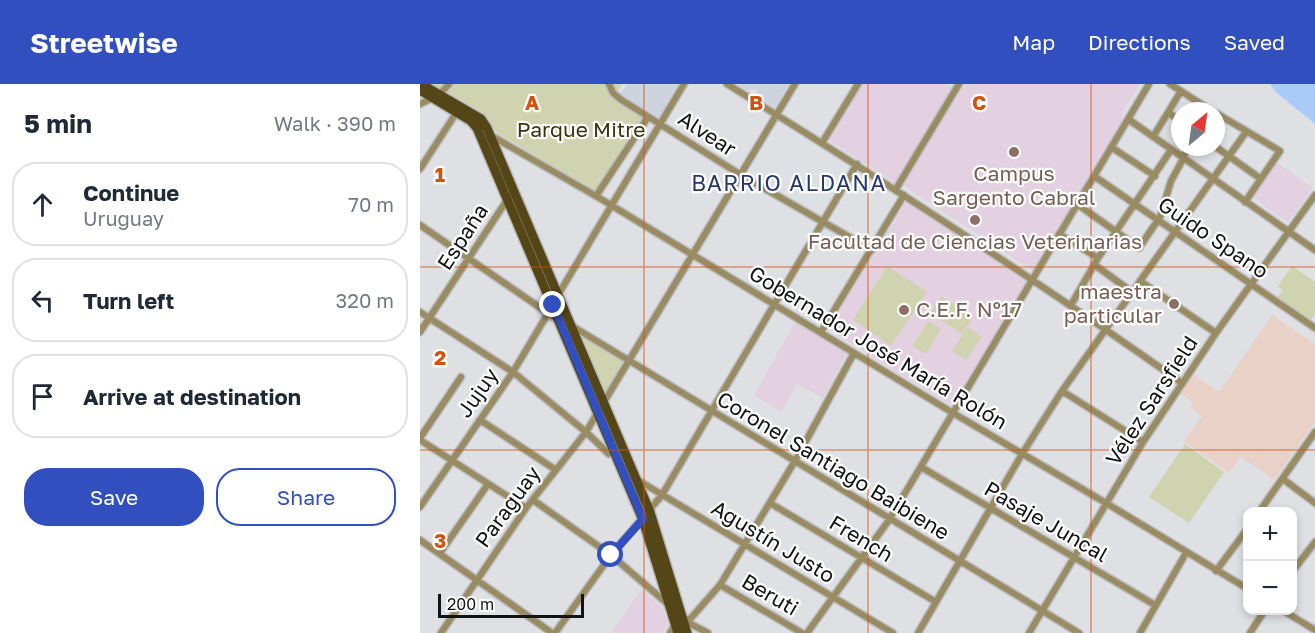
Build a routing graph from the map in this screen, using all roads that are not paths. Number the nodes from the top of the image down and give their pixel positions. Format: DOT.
graph roads {
  1 [pos="421,84"];
  2 [pos="449,84"];
  3 [pos="609,84"];
  4 [pos="684,84"];
  5 [pos="727,84"];
  6 [pos="795,84"];
  7 [pos="858,84"];
  8 [pos="959,84"];
  9 [pos="1149,84"];
  10 [pos="1170,84"];
  11 [pos="420,90"];
  12 [pos="1181,91"];
  13 [pos="436,96"];
  14 [pos="1198,102"];
  15 [pos="420,104"];
  16 [pos="459,110"];
  17 [pos="1169,113"];
  18 [pos="777,115"];
  19 [pos="648,117"];
  20 [pos="1128,119"];
  21 [pos="1225,119"];
  22 [pos="660,124"];
  23 [pos="1246,132"];
  24 [pos="490,135"];
  25 [pos="1153,137"];
  26 [pos="822,143"];
  27 [pos="1112,147"];
  28 [pos="1171,150"];
  29 [pos="1225,153"];
  30 [pos="1228,155"];
  31 [pos="1180,156"];
  32 [pos="1183,158"];
  33 [pos="857,164"];
  34 [pos="420,169"];
  35 [pos="741,175"];
  36 [pos="1094,176"];
  37 [pos="1155,176"];
  38 [pos="1212,179"];
  39 [pos="1261,179"];
  40 [pos="896,189"];
  41 [pos="513,190"];
  42 [pos="904,195"];
  43 [pos="1315,195"];
  44 [pos="596,196"];
  45 [pos="507,199"];
  46 [pos="1245,202"];
  47 [pos="1077,204"];
  48 [pos="1135,205"];
  49 [pos="612,206"];
  50 [pos="1158,221"];
  51 [pos="822,222"];
  52 [pos="420,225"];
  53 [pos="1288,231"];
  54 [pos="1116,232"];
  55 [pos="1174,232"];
  56 [pos="1059,234"];
  57 [pos="872,250"];
  58 [pos="1315,250"];
  59 [pos="693,255"];
  60 [pos="468,260"];
  61 [pos="1096,262"];
  62 [pos="1032,278"];
  63 [pos="1140,281"];
  64 [pos="1251,283"];
  65 [pos="1132,292"];
  66 [pos="558,295"];
  67 [pos="774,304"];
  68 [pos="1071,304"];
  69 [pos="551,309"];
  70 [pos="420,312"];
  71 [pos="429,318"];
  72 [pos="560,322"];
  73 [pos="571,326"];
  74 [pos="1315,328"];
  75 [pos="1106,329"];
  76 [pos="420,332"];
  77 [pos="821,332"];
  78 [pos="1216,333"];
  79 [pos="854,353"];
  80 [pos="631,360"];
  81 [pos="513,372"];
  82 [pos="461,377"];
  83 [pos="1182,383"];
  84 [pos="1062,391"];
  85 [pos="601,407"];
  86 [pos="712,412"];
  87 [pos="953,413"];
  88 [pos="480,420"];
  89 [pos="586,432"];
  90 [pos="1315,432"];
  91 [pos="420,439"];
  92 [pos="1143,442"];
  93 [pos="609,454"];
  94 [pos="1022,454"];
  95 [pos="450,460"];
  96 [pos="795,461"];
  97 [pos="921,466"];
  98 [pos="556,470"];
  99 [pos="636,478"];
  100 [pos="1283,479"];
  101 [pos="488,484"];
  102 [pos="662,495"];
  103 [pos="533,500"];
  104 [pos="770,503"];
  105 [pos="1106,503"];
  106 [pos="1315,503"];
  107 [pos="420,507"];
  108 [pos="1263,507"];
  109 [pos="526,508"];
  110 [pos="991,509"];
  111 [pos="646,516"];
  112 [pos="890,520"];
  113 [pos="1243,535"];
  114 [pos="420,540"];
  115 [pos="1315,542"];
  116 [pos="746,545"];
  117 [pos="1186,553"];
  118 [pos="440,554"];
  119 [pos="611,555"];
  120 [pos="1074,557"];
  121 [pos="862,558"];
  122 [pos="961,562"];
  123 [pos="1297,567"];
  124 [pos="1216,571"];
  125 [pos="477,579"];
  126 [pos="720,585"];
  127 [pos="1243,587"];
  128 [pos="833,597"];
  129 [pos="936,602"];
  130 [pos="1155,605"];
  131 [pos="669,606"];
  132 [pos="1042,610"];
  133 [pos="1262,615"];
  134 [pos="1290,615"];
  135 [pos="677,628"];
  136 [pos="1315,630"];
  137 [pos="441,633"];
  138 [pos="554,633"];
  139 [pos="687,633"];
  140 [pos="708,633"];
  141 [pos="802,633"];
  142 [pos="807,633"];
  143 [pos="893,633"];
  144 [pos="918,633"];
  145 [pos="1029,633"];
  146 [pos="1079,633"];
  147 [pos="1140,633"];
  148 [pos="1250,633"];
  1 -- 13 [label="main road"];
  2 -- 13 [label="street"];
  3 -- 19 [label="street, Alvear"];
  4 -- 22 [label="street, Jujuy"];
  5 -- 18 [label="street"];
  6 -- 18 [label="street, Paraguay"];
  7 -- 26 [label="street"];
  8 -- 40 [label="street"];
  9 -- 20 [label="street"];
  10 -- 12 [label="street"];
  11 -- 13 [label="main road"];
  12 -- 14 [label="street"];
  12 -- 17 [label="street"];
  13 -- 15 [label="street"];
  13 -- 16 [label="main road"];
  16 -- 24 [label="main road"];
  16 -- 34 [label="street"];
  16 -- 45 [label="main road"];
  17 -- 25 [label="street"];
  18 -- 26 [label="street"];
  18 -- 35 [label="street, Paraguay"];
  19 -- 22 [label="street, Alvear"];
  19 -- 44 [label="street"];
  20 -- 25 [label="street"];
  20 -- 27 [label="street"];
  21 -- 23 [label="street"];
  22 -- 35 [label="street, Alvear"];
  22 -- 49 [label="street, Jujuy"];
  23 -- 30 [label="street"];
  23 -- 39 [label="street"];
  24 -- 41 [label="main road"];
  24 -- 44 [label="street, Gobernador José María Rolón"];
  25 -- 28 [label="street"];
  26 -- 33 [label="street"];
  27 -- 36 [label="street"];
  27 -- 37 [label="street"];
  28 -- 37 [label="street"];
  29 -- 30 [label="street"];
  30 -- 38 [label="street"];
  30 -- 39 [label="street"];
  31 -- 32 [label="street"];
  32 -- 38 [label="street"];
  32 -- 50 [label="street"];
  33 -- 40 [label="street"];
  33 -- 51 [label="street"];
  35 -- 51 [label="street, Alvear"];
  35 -- 59 [label="street, Paraguay"];
  36 -- 47 [label="street"];
  36 -- 48 [label="street, Guido Spano"];
  37 -- 48 [label="street"];
  38 -- 46 [label="street"];
  38 -- 55 [label="street"];
  39 -- 46 [label="street"];
  40 -- 42 [label="street"];
  41 -- 45 [label="street, España"];
  41 -- 66 [label="main road"];
  42 -- 57 [label="street"];
  42 -- 62 [label="street"];
  43 -- 53 [label="street, Vélez Sarsfield"];
  44 -- 49 [label="street, Gobernador José María Rolón"];
  45 -- 60 [label="street, España"];
  45 -- 69 [label="main road"];
  46 -- 53 [label="street"];
  47 -- 54 [label="street"];
  47 -- 56 [label="street"];
  48 -- 50 [label="street, Guido Spano"];
  48 -- 54 [label="street"];
  49 -- 59 [label="street, Gobernador José María Rolón"];
  49 -- 66 [label="street, Jujuy"];
  50 -- 54 [label="street"];
  50 -- 55 [label="street, Guido Spano"];
  51 -- 57 [label="street, Alvear"];
  51 -- 67 [label="street"];
  52 -- 60 [label="street"];
  53 -- 58 [label="street"];
  53 -- 64 [label="street, Vélez Sarsfield"];
  54 -- 61 [label="street"];
  55 -- 63 [label="street"];
  55 -- 64 [label="street, Guido Spano"];
  56 -- 61 [label="street"];
  56 -- 62 [label="street"];
  57 -- 77 [label="street"];
  59 -- 67 [label="street, Gobernador José María Rolón"];
  59 -- 80 [label="street, Paraguay"];
  60 -- 69 [label="street"];
  60 -- 71 [label="street, España"];
  61 -- 65 [label="street"];
  61 -- 68 [label="street"];
  62 -- 68 [label="street"];
  62 -- 87 [label="street"];
  63 -- 65 [label="street"];
  63 -- 78 [label="street"];
  64 -- 74 [label="street, Guido Spano"];
  64 -- 78 [label="street, Vélez Sarsfield"];
  65 -- 75 [label="street"];
  66 -- 69 [label="street, Jujuy"];
  66 -- 73 [label="main road"];
  67 -- 77 [label="street, Gobernador José María Rolón"];
  67 -- 86 [label="street"];
  68 -- 75 [label="street"];
  69 -- 72 [label="main road"];
  69 -- 81 [label="street, Jujuy"];
  70 -- 71 [label="street"];
  71 -- 76 [label="street, España"];
  71 -- 81 [label="street"];
  72 -- 73 [label="street, Coronel Santiago Baibiene"];
  72 -- 85 [label="main road"];
  73 -- 80 [label="street, Coronel Santiago Baibiene"];
  73 -- 85 [label="main road"];
  75 -- 83 [label="street"];
  75 -- 84 [label="street"];
  77 -- 79 [label="street, Gobernador José María Rolón"];
  78 -- 83 [label="street, Vélez Sarsfield"];
  79 -- 87 [label="street, Gobernador José María Rolón"];
  79 -- 96 [label="street"];
  80 -- 85 [label="street, Paraguay"];
  80 -- 86 [label="street, Coronel Santiago Baibiene"];
  81 -- 88 [label="street, Jujuy"];
  81 -- 89 [label="street"];
  82 -- 91 [label="street"];
  83 -- 92 [label="street, Vélez Sarsfield"];
  84 -- 92 [label="street"];
  84 -- 94 [label="street"];
  85 -- 89 [label="street, Paraguay"];
  85 -- 99 [label="main road"];
  85 -- 111 [label="main road"];
  86 -- 96 [label="street, Coronel Santiago Baibiene"];
  86 -- 102 [label="street"];
  87 -- 94 [label="street, Gobernador José María Rolón"];
  87 -- 97 [label="street"];
  88 -- 95 [label="street, Jujuy"];
  88 -- 98 [label="street"];
  89 -- 93 [label="street"];
  89 -- 98 [label="street, Paraguay"];
  90 -- 100 [label="street"];
  91 -- 95 [label="street"];
  92 -- 105 [label="street, Vélez Sarsfield"];
  94 -- 105 [label="street, Gobernador José María Rolón"];
  94 -- 110 [label="street"];
  95 -- 101 [label="street"];
  95 -- 107 [label="street, Jujuy"];
  96 -- 104 [label="street"];
  96 -- 112 [label="street, Coronel Santiago Baibiene"];
  97 -- 110 [label="street, Pasaje Juncal"];
  97 -- 112 [label="street"];
  98 -- 103 [label="street, Paraguay"];
  99 -- 102 [label="street, Agustín Justo"];
  99 -- 111 [label="main road"];
  100 -- 106 [label="street"];
  100 -- 108 [label="street"];
  101 -- 109 [label="street"];
  101 -- 118 [label="street"];
  102 -- 111 [label="street"];
  102 -- 116 [label="street, Agustín Justo"];
  103 -- 109 [label="street, Paraguay"];
  103 -- 119 [label="street"];
  104 -- 116 [label="street"];
  104 -- 121 [label="street, French"];
  105 -- 117 [label="street, Gobernador José María Rolón"];
  105 -- 120 [label="street, Vélez Sarsfield"];
  109 -- 125 [label="street, Paraguay"];
  110 -- 120 [label="street, Pasaje Juncal"];
  110 -- 122 [label="street"];
  111 -- 119 [label="street"];
  111 -- 131 [label="main road"];
  111 -- 135 [label="main road"];
  112 -- 121 [label="street"];
  112 -- 122 [label="street, Coronel Santiago Baibiene"];
  113 -- 124 [label="street"];
  114 -- 118 [label="street"];
  115 -- 123 [label="street"];
  116 -- 126 [label="street"];
  116 -- 128 [label="street, Agustín Justo"];
  117 -- 124 [label="street, Gobernador José María Rolón"];
  117 -- 130 [label="street"];
  118 -- 125 [label="street"];
  119 -- 131 [label="street"];
  119 -- 138 [label="street"];
  120 -- 130 [label="street, Pasaje Juncal"];
  120 -- 132 [label="street, Vélez Sarsfield"];
  121 -- 128 [label="street"];
  121 -- 129 [label="street, French"];
  122 -- 129 [label="street"];
  122 -- 132 [label="street, Coronel Santiago Baibiene"];
  124 -- 127 [label="street, Gobernador José María Rolón"];
  125 -- 137 [label="street, Paraguay"];
  125 -- 138 [label="street"];
  126 -- 135 [label="street"];
  126 -- 141 [label="street, Beruti"];
  128 -- 142 [label="street"];
  128 -- 143 [label="street, Agustín Justo"];
  129 -- 144 [label="street"];
  130 -- 147 [label="street"];
  131 -- 135 [label="main road"];
  132 -- 145 [label="street, Vélez Sarsfield"];
  132 -- 146 [label="street, Coronel Santiago Baibiene"];
  133 -- 148 [label="street"];
  134 -- 136 [label="street"];
  135 -- 139 [label="main road"];
  135 -- 140 [label="street"];
}
